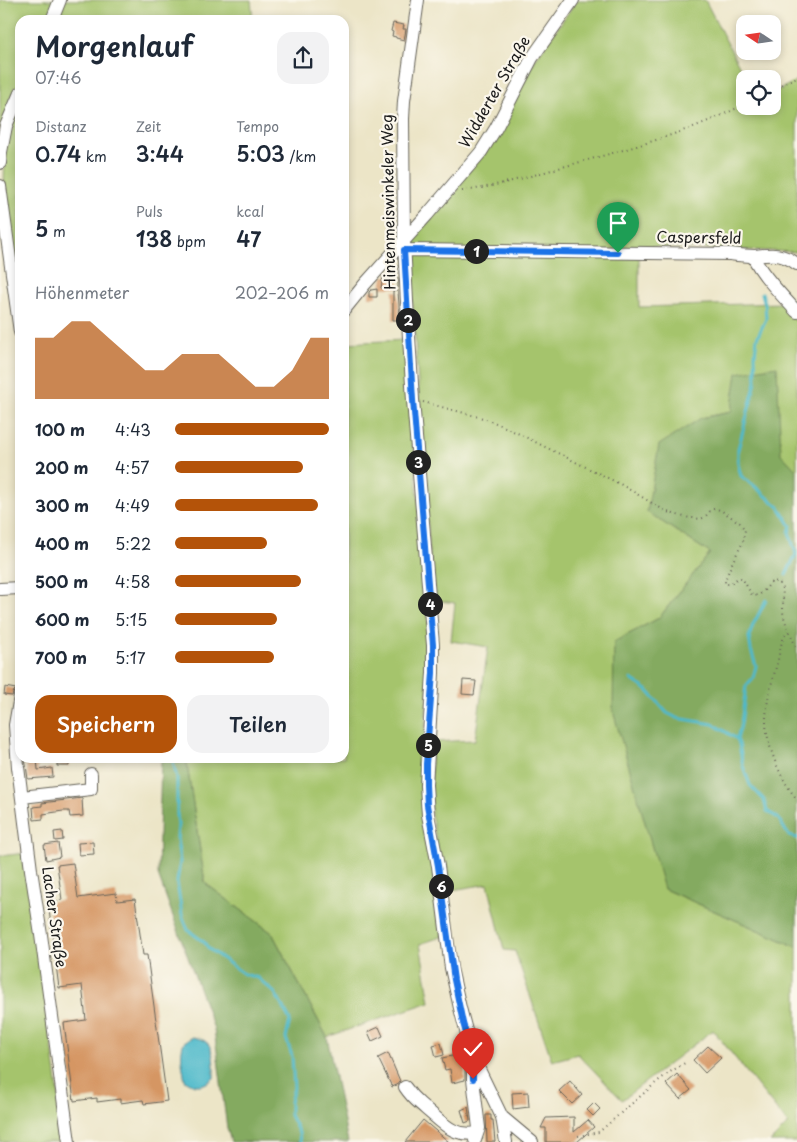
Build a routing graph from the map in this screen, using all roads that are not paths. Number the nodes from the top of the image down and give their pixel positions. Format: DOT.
graph roads {
  1 [pos="60,0"];
  2 [pos="418,0"];
  3 [pos="573,0"];
  4 [pos="54,15"];
  5 [pos="15,105"];
  6 [pos="0,163"];
  7 [pos="0,186"];
  8 [pos="404,246"];
  9 [pos="753,256"];
  10 [pos="797,264"];
  11 [pos="15,296"];
  12 [pos="349,304"];
  13 [pos="797,312"];
  14 [pos="15,588"];
  15 [pos="0,589"];
  16 [pos="18,763"];
  17 [pos="91,774"];
  18 [pos="22,797"];
  19 [pos="473,1057"];
  20 [pos="406,1087"];
  21 [pos="502,1117"];
  22 [pos="476,1138"];
  23 [pos="69,1142"];
  24 [pos="506,1142"];
  25 [pos="532,1142"];
  1 -- 4 [label="street"];
  2 -- 8 [label="street, Hintenmeiswinkeler Weg"];
  3 -- 8 [label="street, Widderter Straße"];
  5 -- 6 [label="street"];
  7 -- 11 [label="street"];
  8 -- 9 [label="street, Caspersfeld"];
  8 -- 12 [label="street, Widderter Straße"];
  8 -- 19 [label="street, Hintenmeiswinkeler Weg"];
  9 -- 10 [label="street, Caspersfeld"];
  9 -- 13 [label="street, Caspersfeld"];
  14 -- 15 [label="street"];
  16 -- 18 [label="street, Lacher Straße"];
  17 -- 18 [label="street"];
  18 -- 23 [label="street, Lacher Straße"];
  19 -- 21 [label="street, Hintenmeiswinkeler Weg"];
  19 -- 22 [label="street"];
  20 -- 22 [label="street"];
  21 -- 24 [label="street, Hintenmeiswinkeler Weg"];
  21 -- 25 [label="street"];
}
